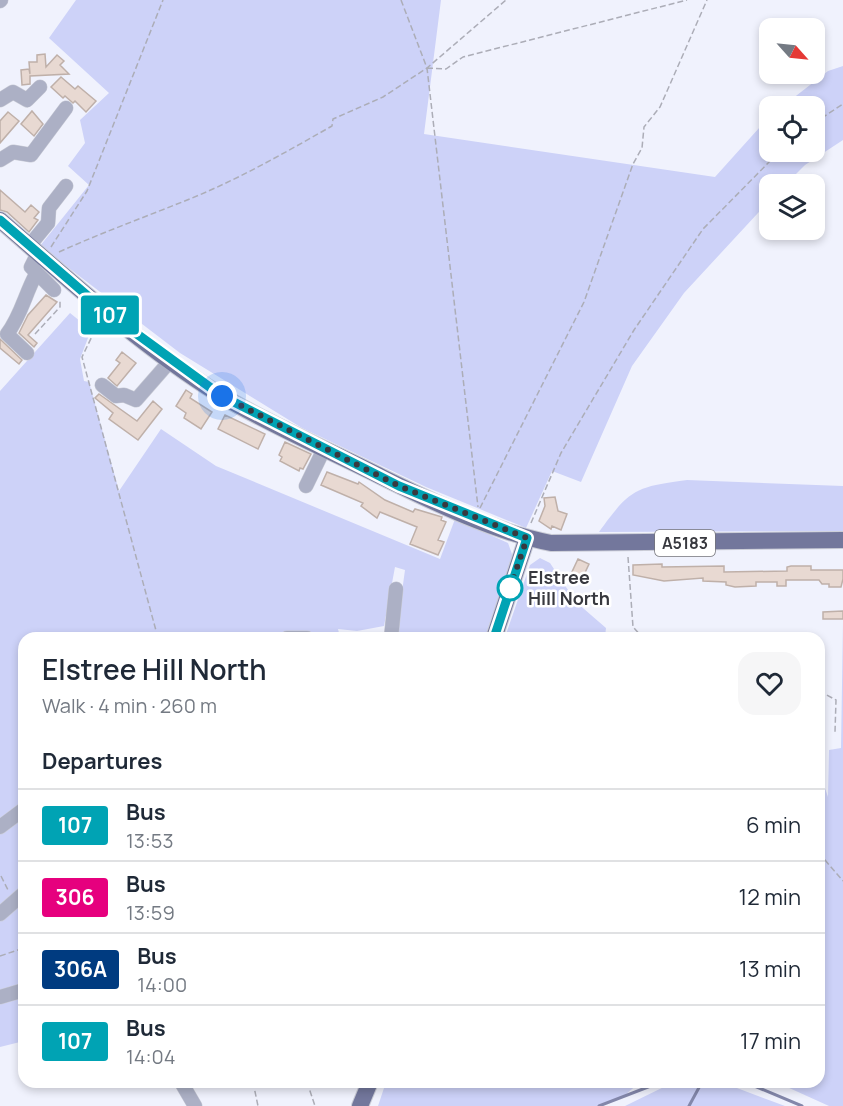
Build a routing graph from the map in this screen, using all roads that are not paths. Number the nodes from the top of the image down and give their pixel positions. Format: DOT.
graph roads {
  1 [pos="40,87"];
  2 [pos="0,100"];
  3 [pos="66,108"];
  4 [pos="0,160"];
  5 [pos="66,186"];
  6 [pos="0,220"];
  7 [pos="37,252"];
  8 [pos="36,274"];
  9 [pos="54,290"];
  10 [pos="27,353"];
  11 [pos="171,360"];
  12 [pos="102,384"];
  13 [pos="324,449"];
  14 [pos="306,486"];
  15 [pos="527,538"];
  16 [pos="843,540"];
  17 [pos="396,589"];
  18 [pos="392,632"];
  19 [pos="496,632"];
  20 [pos="18,814"];
  21 [pos="0,827"];
  22 [pos="18,899"];
  23 [pos="0,914"];
  24 [pos="18,992"];
  25 [pos="0,997"];
  26 [pos="184,1088"];
  27 [pos="368,1088"];
  28 [pos="195,1106"];
  29 [pos="360,1106"];
  1 -- 2 [label="street"];
  3 -- 4 [label="street"];
  5 -- 7 [label="street"];
  6 -- 7 [label="main road, A5183"];
  7 -- 8 [label="street"];
  7 -- 11 [label="main road, A5183"];
  8 -- 9 [label="street"];
  8 -- 10 [label="street"];
  11 -- 12 [label="street"];
  11 -- 13 [label="main road, A5183"];
  13 -- 14 [label="street"];
  13 -- 15 [label="main road, A5183"];
  15 -- 16 [label="main road, A5183"];
  15 -- 19 [label="main road"];
  17 -- 18 [label="street"];
  20 -- 21 [label="street"];
  22 -- 23 [label="street"];
  24 -- 25 [label="street"];
  26 -- 28 [label="street"];
  27 -- 29 [label="main road"];
}
